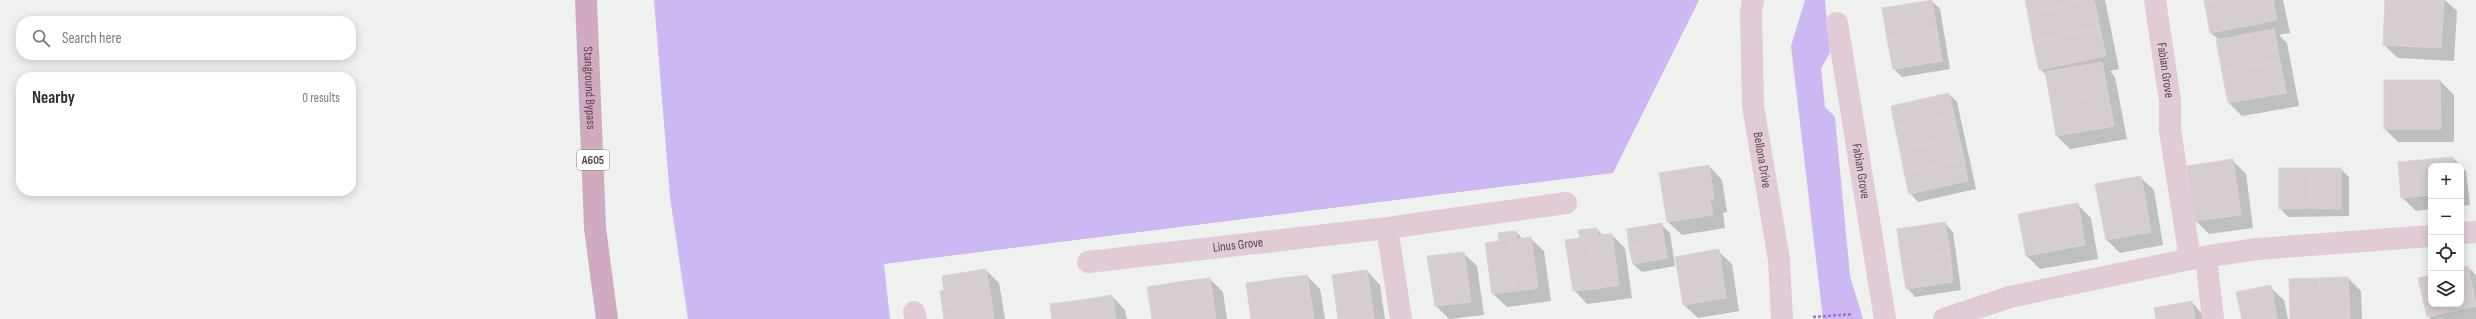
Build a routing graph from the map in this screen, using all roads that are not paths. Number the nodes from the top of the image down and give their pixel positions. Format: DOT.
graph roads {
  1 [pos="586,0"];
  2 [pos="1753,0"];
  3 [pos="2155,0"];
  4 [pos="1837,23"];
  5 [pos="1566,203"];
  6 [pos="1387,228"];
  7 [pos="2476,232"];
  8 [pos="2464,233"];
  9 [pos="2428,236"];
  10 [pos="2198,258"];
  11 [pos="1088,262"];
  12 [pos="1884,315"];
  13 [pos="607,319"];
  14 [pos="1401,319"];
  15 [pos="1782,319"];
  16 [pos="1944,319"];
  17 [pos="2213,319"];
  1 -- 13 [label="main road, Stanground Bypass / A605"];
  2 -- 15 [label="street, Bellona Drive"];
  3 -- 10 [label="street, Fabian Grove"];
  4 -- 12 [label="street, Fabian Grove"];
  5 -- 6 [label="street, Linus Grove"];
  6 -- 11 [label="street, Linus Grove"];
  6 -- 14 [label="street"];
  7 -- 8 [label="street"];
  9 -- 10 [label="street"];
  10 -- 16 [label="street"];
  10 -- 17 [label="street, Fabian Grove"];
}
